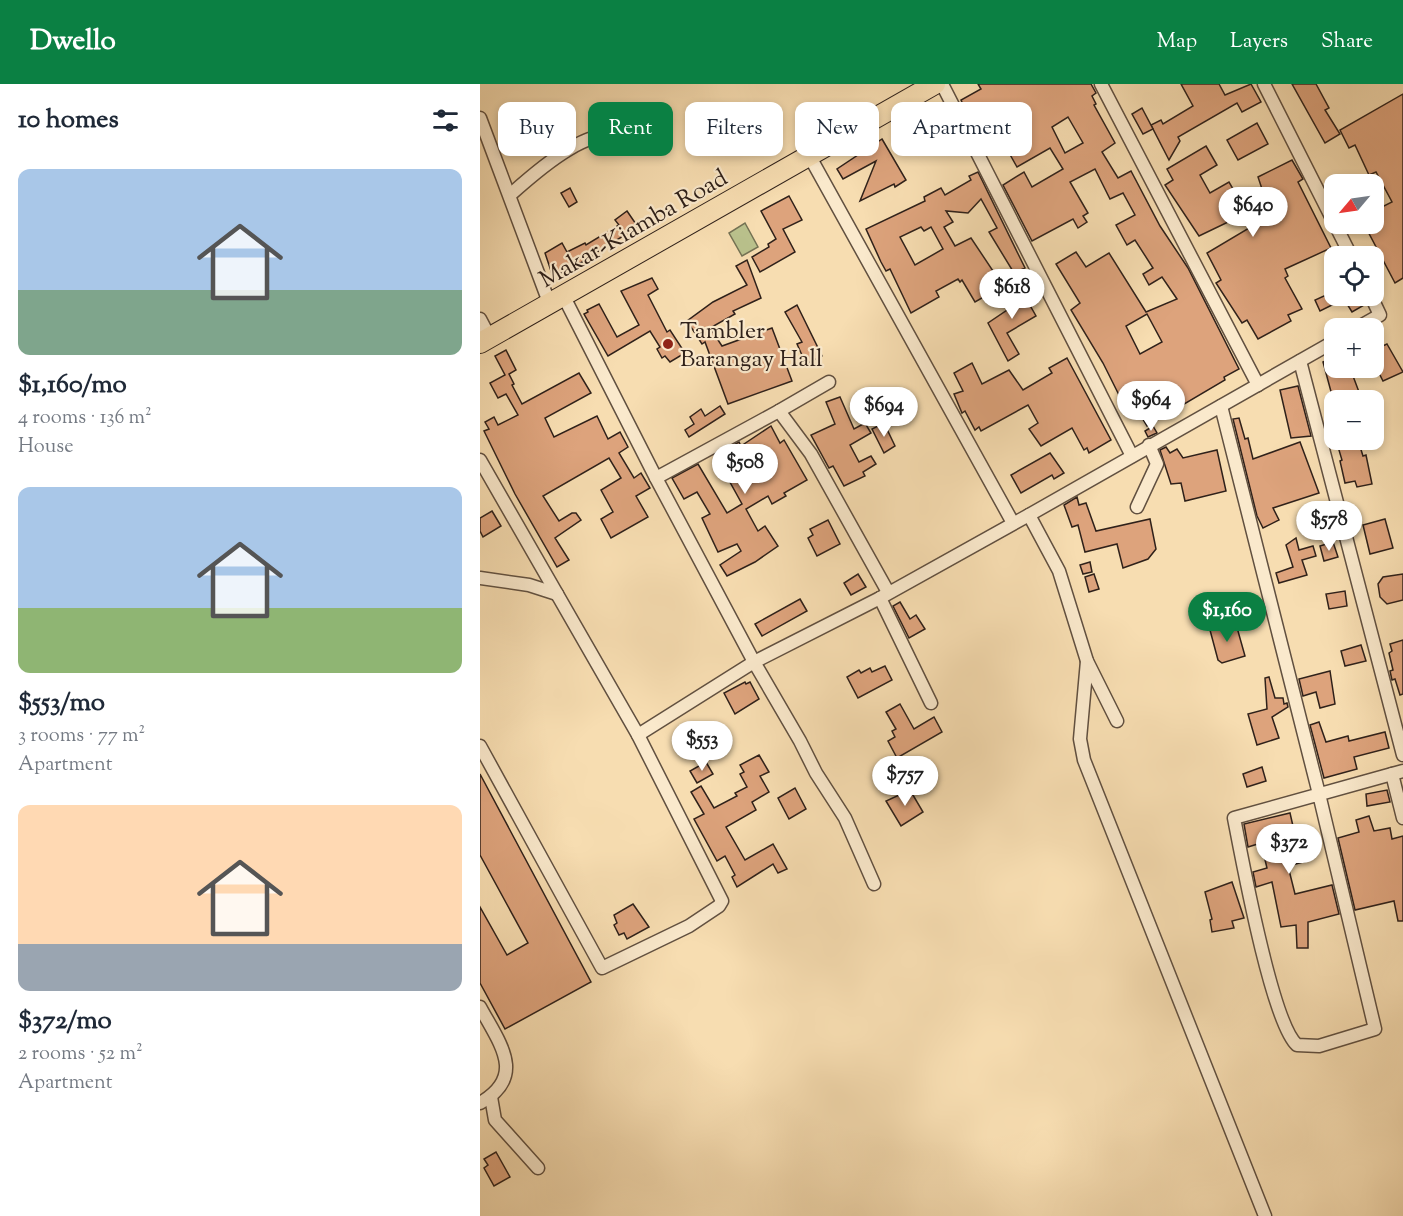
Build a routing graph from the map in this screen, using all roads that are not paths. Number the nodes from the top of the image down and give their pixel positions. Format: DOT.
graph roads {
  1 [pos="935,84"];
  2 [pos="942,84"];
  3 [pos="1101,84"];
  4 [pos="1264,84"];
  5 [pos="480,118"];
  6 [pos="588,141"];
  7 [pos="810,157"];
  8 [pos="510,195"];
  9 [pos="1346,246"];
  10 [pos="557,301"];
  11 [pos="1376,306"];
  12 [pos="1375,318"];
  13 [pos="480,319"];
  14 [pos="485,340"];
  15 [pos="1324,347"];
  16 [pos="1300,361"];
  17 [pos="829,382"];
  18 [pos="1258,385"];
  19 [pos="1221,406"];
  20 [pos="779,411"];
  21 [pos="1149,445"];
  22 [pos="1132,456"];
  23 [pos="480,460"];
  24 [pos="656,478"];
  25 [pos="1137,507"];
  26 [pos="1029,515"];
  27 [pos="1013,523"];
  28 [pos="480,578"];
  29 [pos="557,594"];
  30 [pos="884,595"];
  31 [pos="1087,661"];
  32 [pos="754,662"];
  33 [pos="931,703"];
  34 [pos="1117,721"];
  35 [pos="638,735"];
  36 [pos="480,746"];
  37 [pos="1403,755"];
  38 [pos="1398,772"];
  39 [pos="1319,794"];
  40 [pos="1403,818"];
  41 [pos="874,885"];
  42 [pos="480,1008"];
  43 [pos="485,1100"];
  44 [pos="538,1168"];
  45 [pos="1265,1216"];
  1 -- 7 [label="main road, Makar-Kiamba Road"];
  2 -- 22 [label="street"];
  3 -- 18 [label="street"];
  4 -- 9 [label="street"];
  5 -- 8 [label="street"];
  6 -- 8 [label="street"];
  7 -- 10 [label="main road, Makar-Kiamba Road"];
  7 -- 27 [label="street"];
  8 -- 10 [label="street"];
  10 -- 14 [label="main road, Makar-Kiamba Road"];
  10 -- 24 [label="street"];
  11 -- 12 [label="street"];
  13 -- 14 [label="street"];
  15 -- 16 [label="street"];
  16 -- 18 [label="street"];
  16 -- 37 [label="street"];
  17 -- 20 [label="street"];
  18 -- 19 [label="street"];
  19 -- 21 [label="street"];
  19 -- 39 [label="street"];
  20 -- 24 [label="street"];
  20 -- 30 [label="street"];
  21 -- 22 [label="street"];
  21 -- 25 [label="street"];
  22 -- 26 [label="street"];
  23 -- 29 [label="street"];
  24 -- 32 [label="street"];
  26 -- 27 [label="street"];
  26 -- 31 [label="street"];
  27 -- 30 [label="street"];
  28 -- 29 [label="street"];
  29 -- 35 [label="street"];
  30 -- 32 [label="street"];
  30 -- 33 [label="street"];
  31 -- 34 [label="street"];
  31 -- 45 [label="street"];
  32 -- 35 [label="street"];
  32 -- 41 [label="street"];
  35 -- 36 [label="street"];
  38 -- 39 [label="street"];
  38 -- 40 [label="street"];
  39 -- 39 [label="street"];
  42 -- 43 [label="street"];
  43 -- 44 [label="street"];
}
